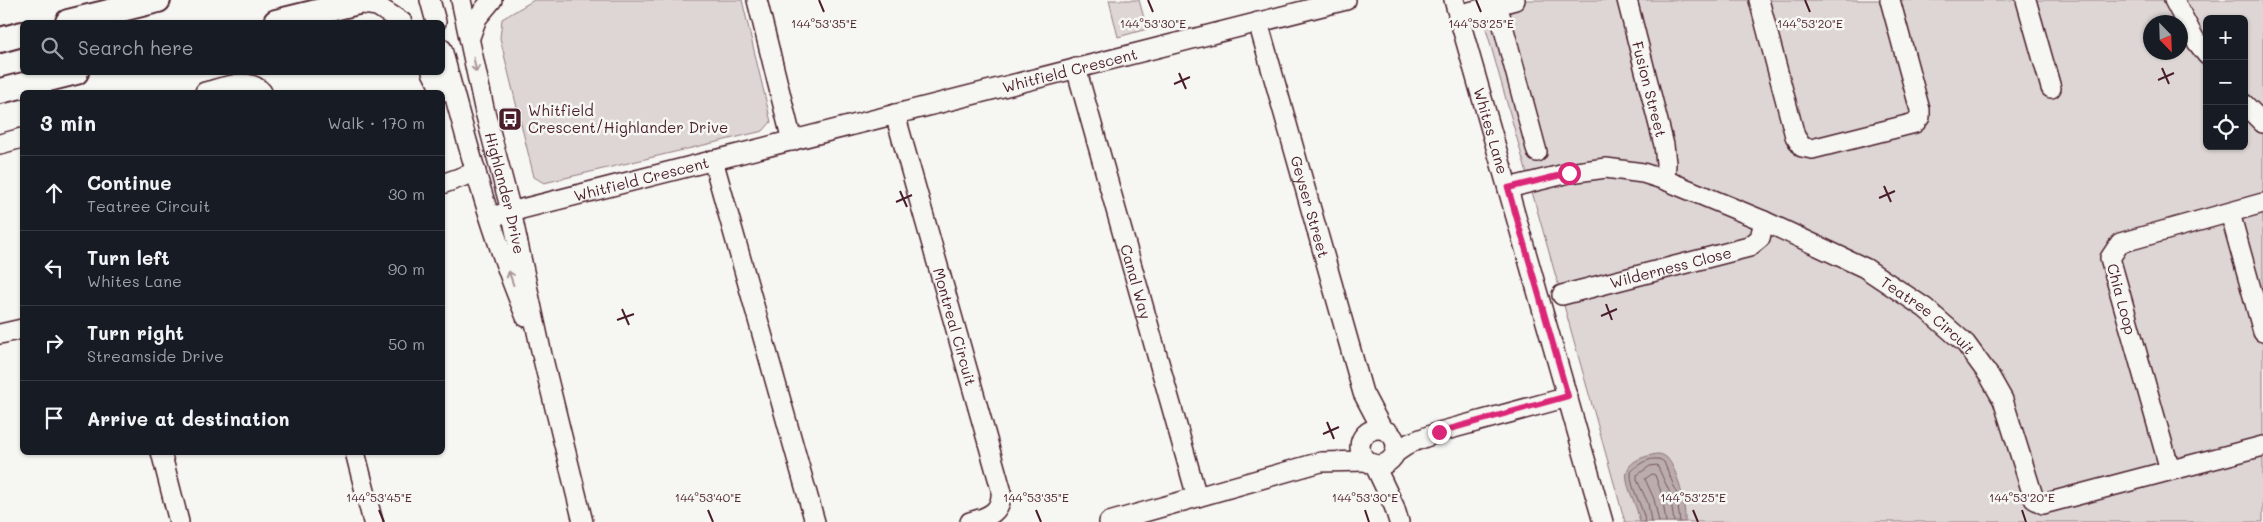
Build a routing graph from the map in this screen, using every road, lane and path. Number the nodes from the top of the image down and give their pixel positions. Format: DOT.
graph roads {
  1 [pos="158,0"];
  2 [pos="430,0"];
  3 [pos="461,0"];
  4 [pos="492,0"];
  5 [pos="756,0"];
  6 [pos="1346,0"];
  7 [pos="1628,0"];
  8 [pos="1759,0"];
  9 [pos="1890,0"];
  10 [pos="2026,0"];
  11 [pos="2174,0"];
  12 [pos="361,1"];
  13 [pos="1503,2"];
  14 [pos="1456,7"];
  15 [pos="76,20"];
  16 [pos="284,20"];
  17 [pos="399,20"];
  18 [pos="435,20"];
  19 [pos="1258,22"];
  20 [pos="20,35"];
  21 [pos="470,37"];
  22 [pos="0,40"];
  23 [pos="2203,50"];
  24 [pos="445,60"];
  25 [pos="1076,68"];
  26 [pos="64,75"];
  27 [pos="433,75"];
  28 [pos="2051,88"];
  29 [pos="214,90"];
  30 [pos="260,90"];
  31 [pos="441,90"];
  32 [pos="0,91"];
  33 [pos="445,99"];
  34 [pos="2245,105"];
  35 [pos="896,114"];
  36 [pos="2263,124"];
  37 [pos="20,139"];
  38 [pos="792,140"];
  39 [pos="0,144"];
  40 [pos="468,144"];
  41 [pos="1536,152"];
  42 [pos="713,160"];
  43 [pos="476,172"];
  44 [pos="1665,180"];
  45 [pos="445,183"];
  46 [pos="1508,188"];
  47 [pos="2263,203"];
  48 [pos="511,211"];
  49 [pos="2230,212"];
  50 [pos="490,217"];
  51 [pos="1764,221"];
  52 [pos="1562,294"];
  53 [pos="20,329"];
  54 [pos="2263,332"];
  55 [pos="0,334"];
  56 [pos="542,356"];
  57 [pos="1568,396"];
  58 [pos="1439,432"];
  59 [pos="1374,434"];
  60 [pos="2263,446"];
  61 [pos="163,455"];
  62 [pos="356,455"];
  63 [pos="1382,459"];
  64 [pos="1321,462"];
  65 [pos="2170,470"];
  66 [pos="1197,497"];
  67 [pos="1397,514"];
  68 [pos="179,522"];
  69 [pos="372,522"];
  70 [pos="583,522"];
  71 [pos="815,522"];
  72 [pos="970,522"];
  73 [pos="1109,522"];
  74 [pos="1603,522"];
  1 -- 15 [label="main road"];
  2 -- 18 [label="street"];
  3 -- 21 [label="street, Highlander Drive"];
  4 -- 21 [label="street"];
  5 -- 38 [label="street"];
  6 -- 19 [label="street, Whitfield Crescent"];
  7 -- 44 [label="street, Fusion Street"];
  8 -- 9 [label="street"];
  10 -- 28 [label="street"];
  11 -- 23 [label="street"];
  12 -- 16 [label="main road"];
  12 -- 17 [label="street"];
  13 -- 14 [label="street"];
  13 -- 41 [label="street"];
  14 -- 46 [label="street, Whites Lane"];
  19 -- 25 [label="street, Whitfield Crescent"];
  19 -- 59 [label="street, Geyser Street"];
  20 -- 22 [label="main road"];
  21 -- 48 [label="street, Highlander Drive, one-way"];
  24 -- 40 [label="street, Highlander Drive"];
  25 -- 35 [label="street, Whitfield Crescent"];
  25 -- 66 [label="street, Canal Way"];
  26 -- 32 [label="main road"];
  27 -- 31 [label="street"];
  29 -- 30 [label="street"];
  33 -- 40 [label="street"];
  34 -- 36 [label="street"];
  35 -- 38 [label="street, Whitfield Crescent"];
  35 -- 72 [label="street, Montreal Circuit"];
  37 -- 39 [label="street"];
  38 -- 42 [label="street, Whitfield Crescent"];
  40 -- 43 [label="street, Highlander Drive"];
  42 -- 48 [label="street, Whitfield Crescent"];
  42 -- 71 [label="street"];
  43 -- 45 [label="street"];
  43 -- 50 [label="street, Highlander Drive"];
  44 -- 46 [label="street, Teatree Circuit"];
  44 -- 51 [label="street, Teatree Circuit"];
  46 -- 57 [label="street, Whites Lane"];
  47 -- 49 [label="street, Chia Loop"];
  48 -- 50 [label="street, Whitfield Crescent"];
  48 -- 56 [label="street, Highlander Drive"];
  49 -- 54 [label="street"];
  49 -- 65 [label="street, Chia Loop"];
  56 -- 50 [label="street, Highlander Drive, one-way"];
  51 -- 52 [label="street, Wilderness Close"];
  51 -- 65 [label="street, Teatree Circuit"];
  53 -- 55 [label="street"];
  56 -- 70 [label="street, Highlander Drive"];
  57 -- 58 [label="street"];
  57 -- 74 [label="street, Whites Lane"];
  58 -- 59 [label="street"];
  58 -- 63 [label="street"];
  59 -- 63 [label="street"];
  59 -- 63 [label="street"];
  59 -- 64 [label="street"];
  60 -- 65 [label="street, Teatree Circuit"];
  61 -- 68 [label="street"];
  62 -- 69 [label="street"];
  63 -- 64 [label="street"];
  63 -- 67 [label="street"];
  64 -- 66 [label="street"];
  66 -- 73 [label="street"];
}
